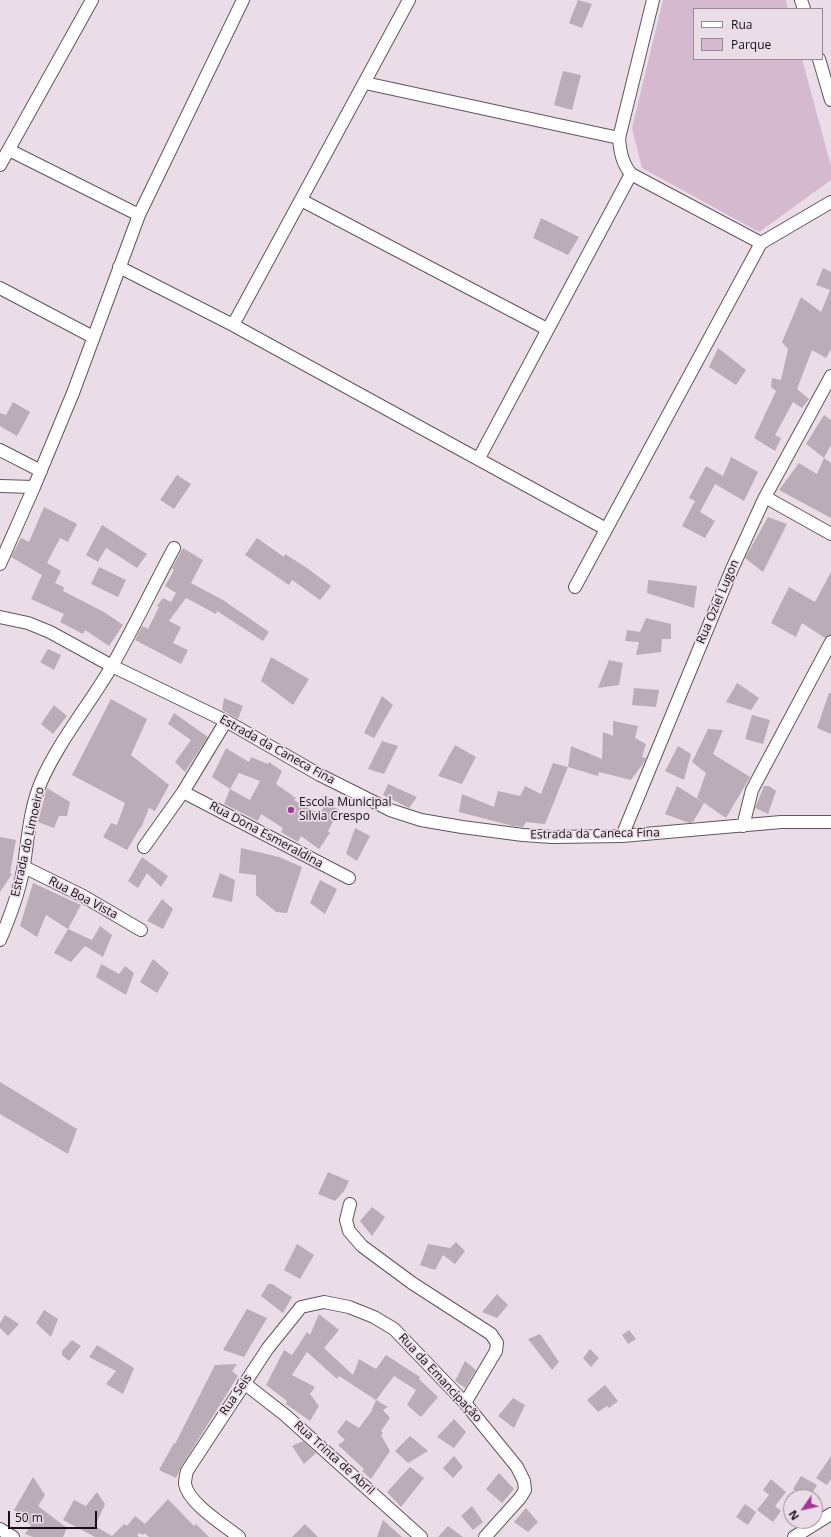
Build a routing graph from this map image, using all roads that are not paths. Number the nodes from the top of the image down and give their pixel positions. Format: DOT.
graph roads {
  1 [pos="92,0"];
  2 [pos="243,0"];
  3 [pos="409,0"];
  4 [pos="654,0"];
  5 [pos="819,60"];
  6 [pos="365,83"];
  7 [pos="831,100"];
  8 [pos="619,138"];
  9 [pos="9,150"];
  10 [pos="0,165"];
  11 [pos="631,174"];
  12 [pos="302,200"];
  13 [pos="831,202"];
  14 [pos="139,215"];
  15 [pos="761,243"];
  16 [pos="119,267"];
  17 [pos="0,288"];
  18 [pos="233,325"];
  19 [pos="547,328"];
  20 [pos="93,337"];
  21 [pos="831,376"];
  22 [pos="0,450"];
  23 [pos="479,458"];
  24 [pos="41,471"];
  25 [pos="0,486"];
  26 [pos="34,487"];
  27 [pos="764,497"];
  28 [pos="606,529"];
  29 [pos="831,534"];
  30 [pos="174,548"];
  31 [pos="0,564"];
  32 [pos="575,586"];
  33 [pos="0,617"];
  34 [pos="831,642"];
  35 [pos="112,666"];
  36 [pos="226,721"];
  37 [pos="183,792"];
  38 [pos="831,822"];
  39 [pos="743,826"];
  40 [pos="622,836"];
  41 [pos="144,847"];
  42 [pos="24,867"];
  43 [pos="350,878"];
  44 [pos="141,930"];
  45 [pos="0,940"];
  46 [pos="350,1204"];
  47 [pos="301,1306"];
  48 [pos="244,1383"];
  49 [pos="465,1403"];
  50 [pos="831,1514"];
  51 [pos="0,1529"];
  52 [pos="13,1537"];
  53 [pos="239,1537"];
  54 [pos="421,1537"];
  55 [pos="485,1537"];
  56 [pos="794,1537"];
  1 -- 9 [label="street"];
  2 -- 14 [label="street"];
  3 -- 6 [label="street"];
  4 -- 8 [label="street"];
  5 -- 7 [label="street"];
  6 -- 8 [label="street"];
  6 -- 12 [label="street"];
  8 -- 11 [label="street"];
  9 -- 10 [label="street"];
  9 -- 14 [label="street"];
  11 -- 15 [label="street"];
  11 -- 19 [label="street"];
  12 -- 18 [label="street"];
  12 -- 19 [label="street"];
  13 -- 15 [label="street"];
  14 -- 16 [label="street"];
  15 -- 28 [label="street"];
  16 -- 18 [label="street"];
  16 -- 20 [label="street"];
  17 -- 20 [label="street"];
  18 -- 23 [label="street"];
  19 -- 23 [label="street"];
  20 -- 24 [label="street"];
  21 -- 27 [label="street, Rua Oziel Lugon"];
  22 -- 24 [label="street"];
  23 -- 28 [label="street"];
  24 -- 26 [label="street"];
  25 -- 26 [label="street"];
  26 -- 31 [label="street"];
  27 -- 29 [label="street"];
  27 -- 40 [label="street, Rua Oziel Lugon"];
  28 -- 32 [label="street"];
  30 -- 35 [label="street, Estrada do Limoeiro"];
  33 -- 35 [label="street, Estrada da Caneca Fina"];
  34 -- 39 [label="street"];
  35 -- 36 [label="street, Estrada da Caneca Fina"];
  35 -- 42 [label="street, Estrada do Limoeiro"];
  36 -- 37 [label="street"];
  36 -- 40 [label="street, Estrada da Caneca Fina"];
  37 -- 41 [label="street"];
  37 -- 43 [label="street, Rua Dona Esmeraldina"];
  38 -- 39 [label="street, Estrada da Caneca Fina"];
  39 -- 40 [label="street, Estrada da Caneca Fina"];
  42 -- 44 [label="street, Rua Boa Vista"];
  42 -- 45 [label="street, Estrada do Limoeiro"];
  46 -- 49 [label="street"];
  47 -- 48 [label="street, Rua Seis"];
  47 -- 49 [label="street, Rua da Emancipação"];
  48 -- 53 [label="street, Rua Seis"];
  48 -- 54 [label="street, Rua Trinta de Abril"];
  49 -- 55 [label="street, Rua da Emancipação"];
  50 -- 56 [label="street"];
  51 -- 52 [label="street"];
}
